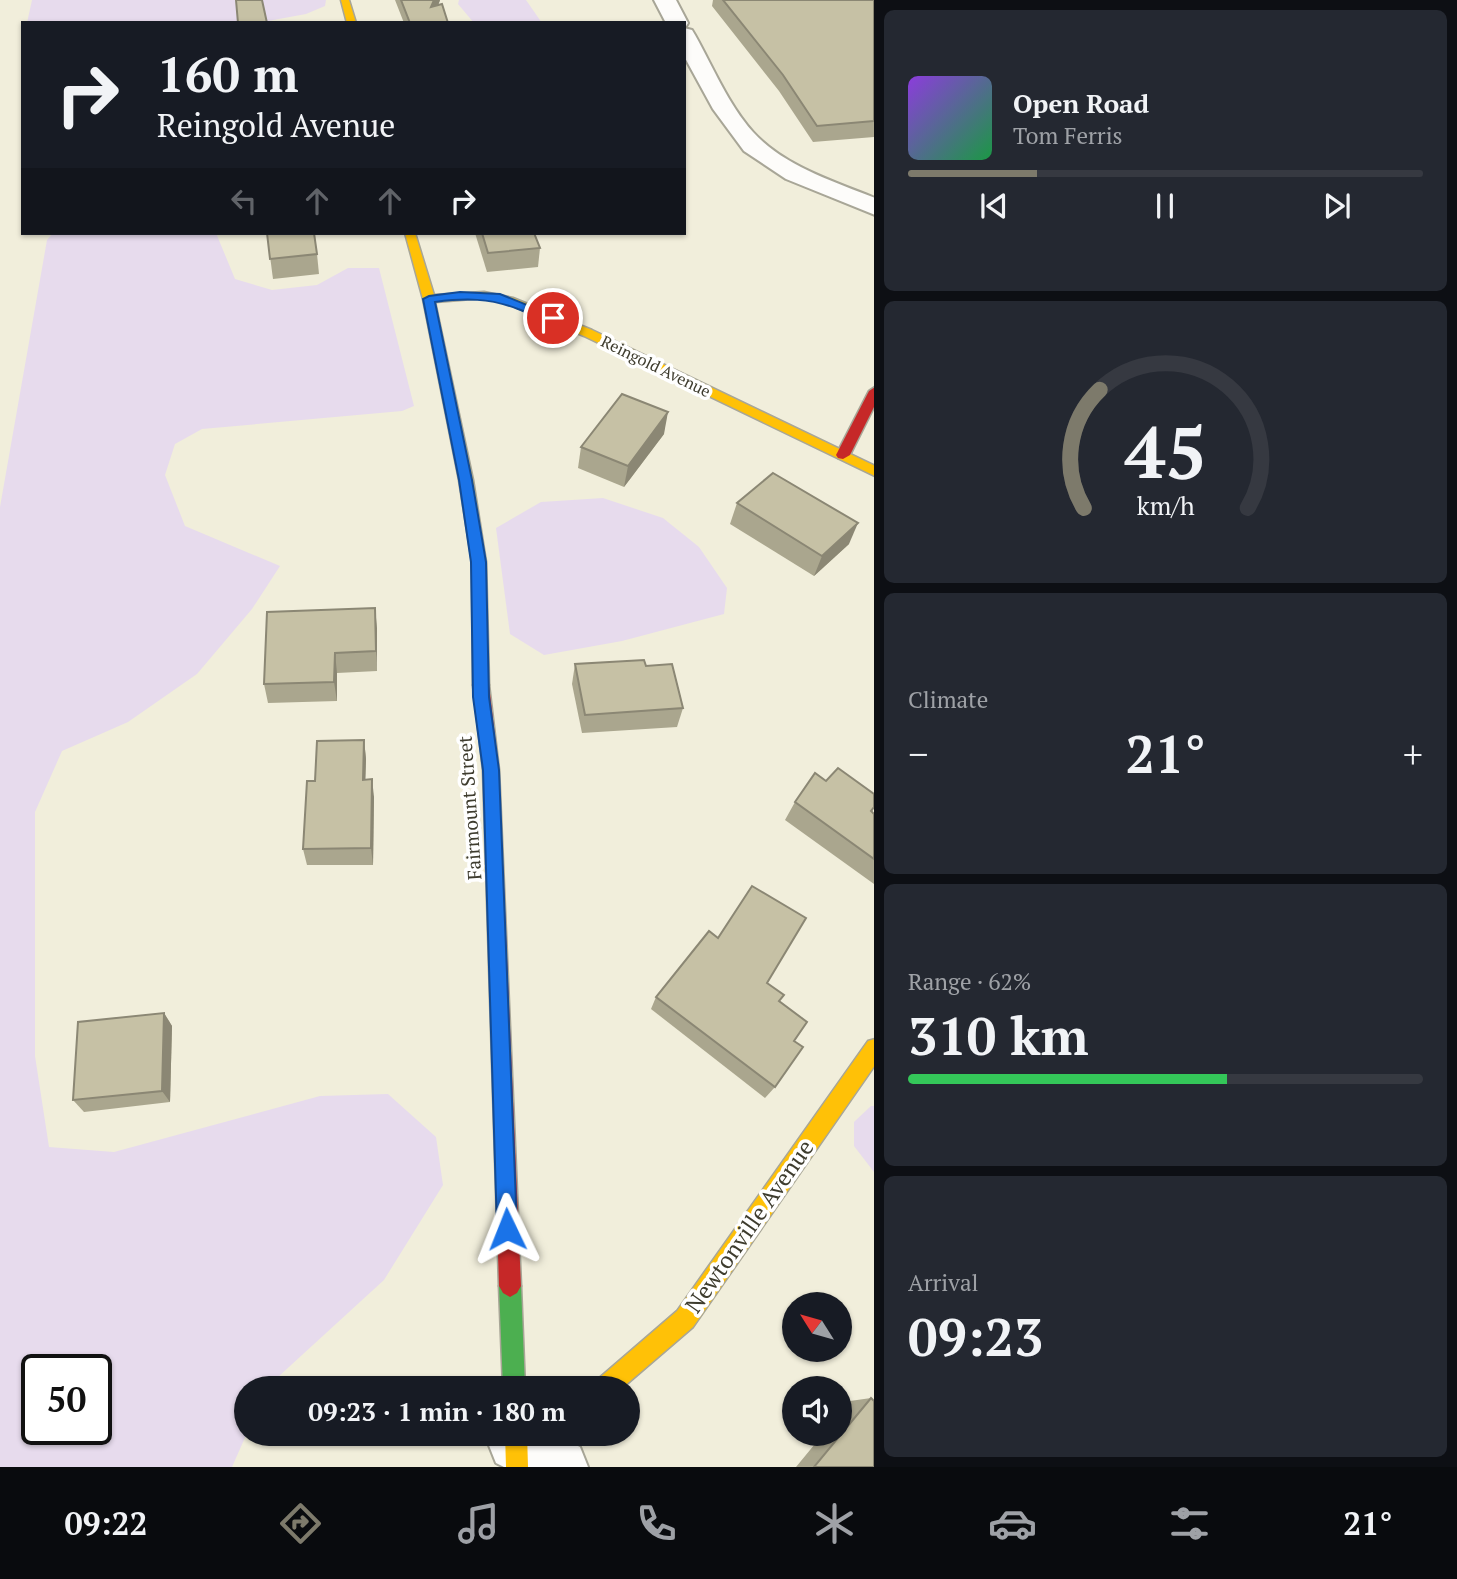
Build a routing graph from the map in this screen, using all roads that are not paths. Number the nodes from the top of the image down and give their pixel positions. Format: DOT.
graph roads {
  1 [pos="345,0"];
  2 [pos="665,0"];
  3 [pos="351,21"];
  4 [pos="676,21"];
  5 [pos="686,38"];
  6 [pos="874,206"];
  7 [pos="411,235"];
  8 [pos="429,299"];
  9 [pos="874,391"];
  10 [pos="842,455"];
  11 [pos="874,472"];
  12 [pos="874,1048"];
  13 [pos="514,1376"];
  14 [pos="619,1376"];
  1 -- 3 [label="main road"];
  2 -- 4 [label="street"];
  5 -- 6 [label="street"];
  7 -- 8 [label="main road, Fairmount Street"];
  8 -- 10 [label="main road, Reingold Avenue"];
  8 -- 13 [label="main road, Fairmount Street"];
  9 -- 10 [label="main road"];
  10 -- 11 [label="main road, Reingold Avenue"];
  12 -- 14 [label="main road, Newtonville Avenue"];
}
